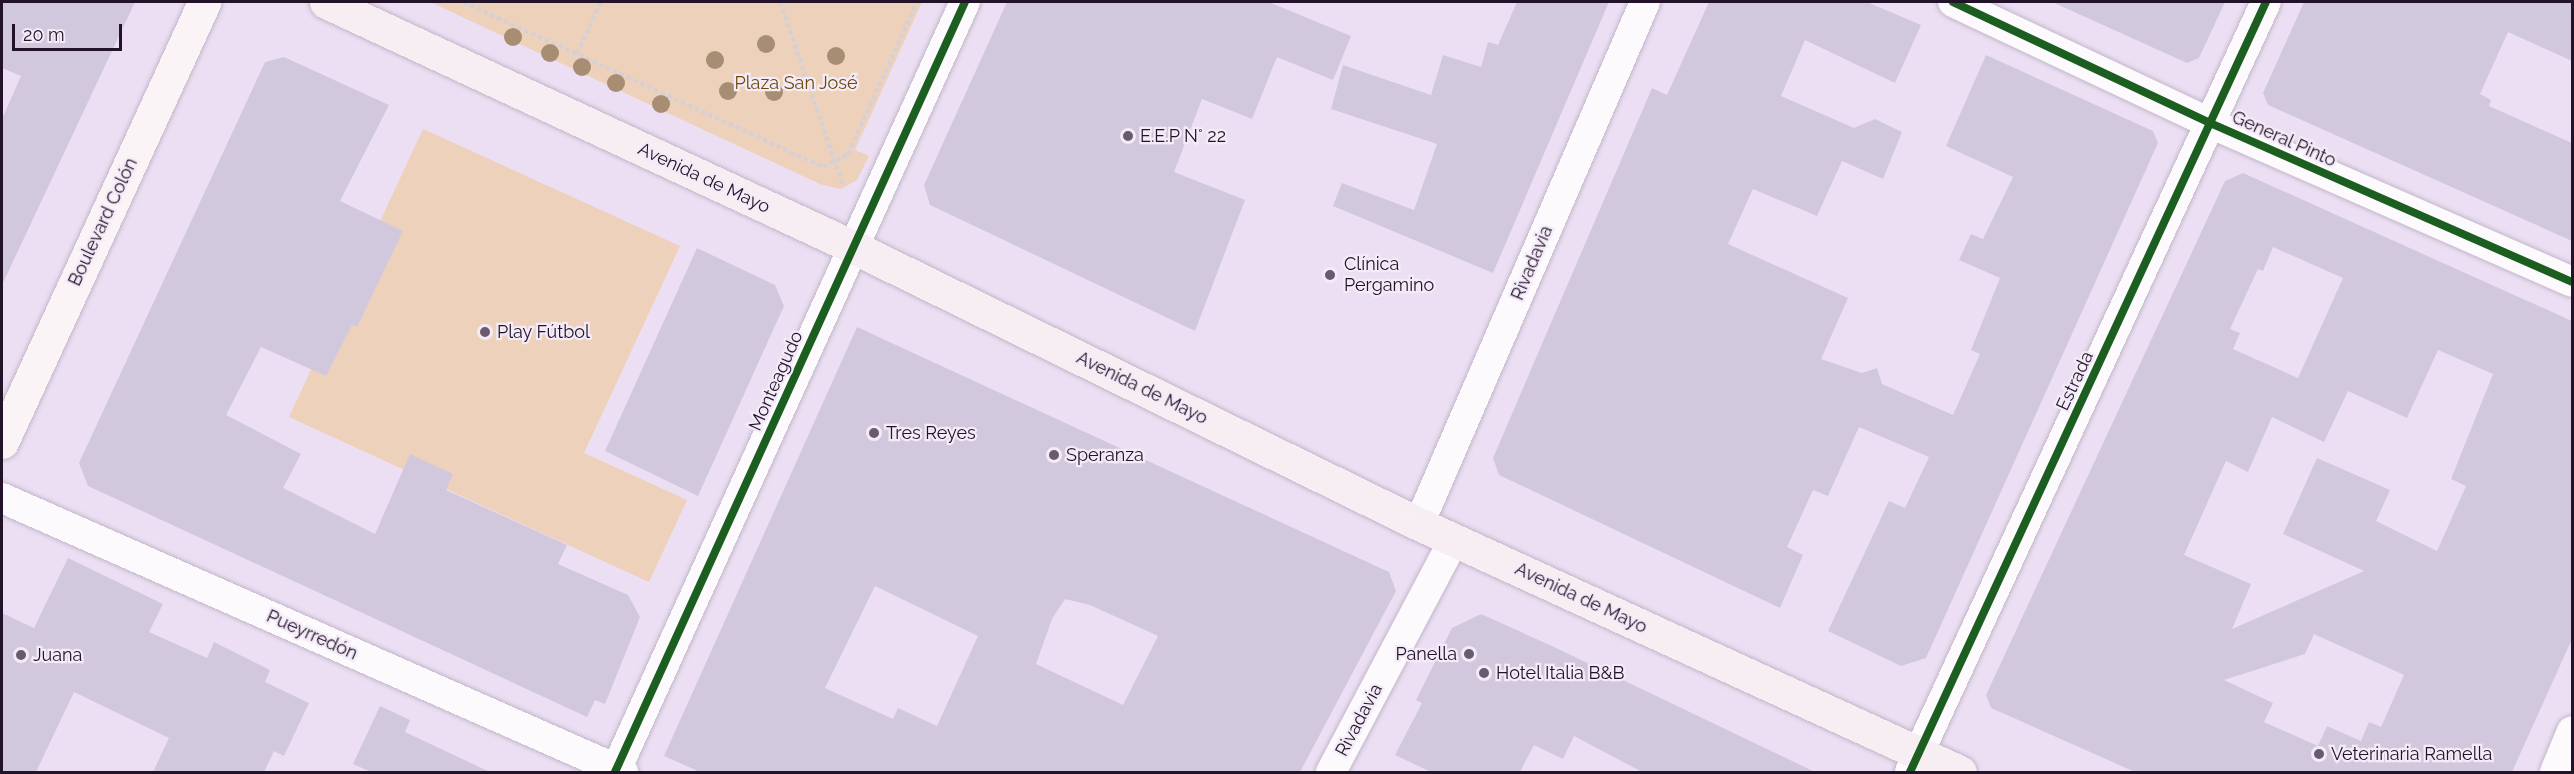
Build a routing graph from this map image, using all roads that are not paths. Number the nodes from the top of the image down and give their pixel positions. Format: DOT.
graph roads {
  1 [pos="204,2"];
  2 [pos="326,2"];
  3 [pos="965,2"];
  4 [pos="1645,2"];
  5 [pos="1953,2"];
  6 [pos="2266,2"];
  7 [pos="2210,123"];
  8 [pos="853,247"];
  9 [pos="2572,282"];
  10 [pos="2,442"];
  11 [pos="2,498"];
  12 [pos="1419,524"];
  13 [pos="1454,540"];
  14 [pos="2572,731"];
  15 [pos="1915,763"];
  16 [pos="618,771"];
  17 [pos="1331,772"];
  18 [pos="1960,772"];
  19 [pos="2554,772"];
  1 -- 10 [label="main road, Boulevard Colón"];
  2 -- 8 [label="main road, Avenida de Mayo"];
  3 -- 8 [label="street, Monteagudo"];
  4 -- 12 [label="street, Rivadavia"];
  5 -- 7 [label="street, General Pinto"];
  6 -- 7 [label="street, Estrada"];
  7 -- 9 [label="street, General Pinto"];
  7 -- 15 [label="street, Estrada"];
  8 -- 12 [label="main road, Avenida de Mayo"];
  8 -- 16 [label="street, Monteagudo"];
  11 -- 16 [label="street, Pueyrredón"];
  12 -- 13 [label="main road, Avenida de Mayo"];
  13 -- 15 [label="main road, Avenida de Mayo"];
  13 -- 17 [label="street, Rivadavia"];
  14 -- 19 [label="street"];
  15 -- 18 [label="main road, Avenida de Mayo"];
}
